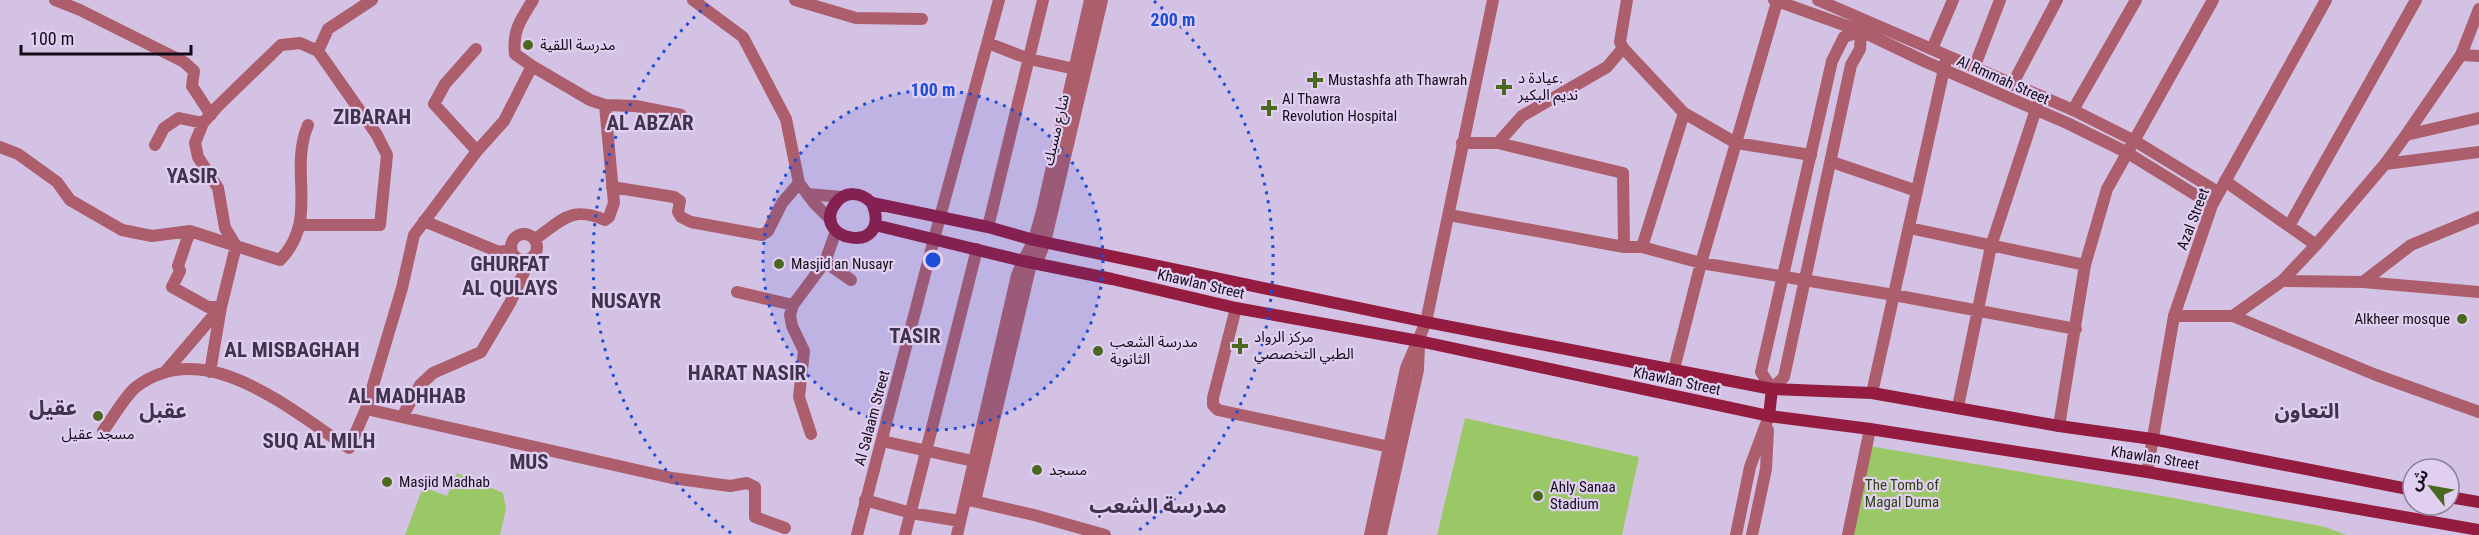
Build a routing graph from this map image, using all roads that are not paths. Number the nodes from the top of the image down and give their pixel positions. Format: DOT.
graph roads {
  1 [pos="55,0"];
  2 [pos="372,0"];
  3 [pos="533,0"];
  4 [pos="693,0"];
  5 [pos="795,0"];
  6 [pos="999,0"];
  7 [pos="1043,0"];
  8 [pos="1090,0"];
  9 [pos="1102,0"];
  10 [pos="1493,0"];
  11 [pos="1627,0"];
  12 [pos="1818,0"];
  13 [pos="1953,0"];
  14 [pos="2000,0"];
  15 [pos="2057,0"];
  16 [pos="2136,0"];
  17 [pos="2213,0"];
  18 [pos="2326,0"];
  19 [pos="2416,0"];
  20 [pos="1777,1"];
  21 [pos="815,2"];
  22 [pos="1837,3"];
  23 [pos="2479,9"];
  24 [pos="921,19"];
  25 [pos="1865,27"];
  26 [pos="988,43"];
  27 [pos="1623,48"];
  28 [pos="476,49"];
  29 [pos="1932,49"];
  30 [pos="318,51"];
  31 [pos="2461,55"];
  32 [pos="1947,56"];
  33 [pos="2479,56"];
  34 [pos="1029,59"];
  35 [pos="532,66"];
  36 [pos="1974,68"];
  37 [pos="1075,69"];
  38 [pos="1944,70"];
  39 [pos="2012,85"];
  40 [pos="2040,97"];
  41 [pos="605,105"];
  42 [pos="2073,110"];
  43 [pos="2034,111"];
  44 [pos="1684,113"];
  45 [pos="681,115"];
  46 [pos="2479,118"];
  47 [pos="207,119"];
  48 [pos="308,125"];
  49 [pos="2406,135"];
  50 [pos="2135,141"];
  51 [pos="1461,143"];
  52 [pos="1498,143"];
  53 [pos="1736,143"];
  54 [pos="155,145"];
  55 [pos="0,147"];
  56 [pos="477,151"];
  57 [pos="2126,152"];
  58 [pos="2479,152"];
  59 [pos="1811,155"];
  60 [pos="1832,162"];
  61 [pos="2385,164"];
  62 [pos="799,183"];
  63 [pos="2222,187"];
  64 [pos="612,188"];
  65 [pos="1917,191"];
  66 [pos="807,194"];
  67 [pos="842,197"];
  68 [pos="872,203"];
  69 [pos="2212,205"];
  70 [pos="902,208"];
  71 [pos="1449,215"];
  72 [pos="940,217"];
  73 [pos="2479,217"];
  74 [pos="424,221"];
  75 [pos="301,225"];
  76 [pos="834,225"];
  77 [pos="875,225"];
  78 [pos="2289,226"];
  79 [pos="988,227"];
  80 [pos="1909,228"];
  81 [pos="897,229"];
  82 [pos="190,231"];
  83 [pos="535,239"];
  84 [pos="934,239"];
  85 [pos="1040,241"];
  86 [pos="2316,245"];
  87 [pos="236,246"];
  88 [pos="1991,246"];
  89 [pos="1624,247"];
  90 [pos="1642,247"];
  91 [pos="977,249"];
  92 [pos="512,250"];
  93 [pos="1116,256"];
  94 [pos="530,259"];
  95 [pos="825,262"];
  96 [pos="1028,262"];
  97 [pos="1701,263"];
  98 [pos="2085,265"];
  99 [pos="1784,278"];
  100 [pos="1112,279"];
  101 [pos="851,280"];
  102 [pos="1804,280"];
  103 [pos="2282,281"];
  104 [pos="2363,282"];
  105 [pos="737,292"];
  106 [pos="2479,292"];
  107 [pos="1894,295"];
  108 [pos="793,304"];
  109 [pos="221,307"];
  110 [pos="1236,308"];
  111 [pos="1977,310"];
  112 [pos="2174,316"];
  113 [pos="2233,316"];
  114 [pos="1426,322"];
  115 [pos="2076,329"];
  116 [pos="1419,341"];
  117 [pos="1674,369"];
  118 [pos="166,371"];
  119 [pos="210,372"];
  120 [pos="1772,389"];
  121 [pos="1872,393"];
  122 [pos="1958,407"];
  123 [pos="366,409"];
  124 [pos="2479,412"];
  125 [pos="1769,416"];
  126 [pos="402,417"];
  127 [pos="2059,426"];
  128 [pos="1870,429"];
  129 [pos="103,431"];
  130 [pos="811,434"];
  131 [pos="2152,439"];
  132 [pos="882,441"];
  133 [pos="1390,447"];
  134 [pos="927,452"];
  135 [pos="973,461"];
  136 [pos="2147,472"];
  137 [pos="2401,488"];
  138 [pos="2461,499"];
  139 [pos="865,500"];
  140 [pos="970,500"];
  141 [pos="2479,502"];
  142 [pos="911,513"];
  143 [pos="960,521"];
  144 [pos="786,528"];
  145 [pos="2479,530"];
  146 [pos="856,535"];
  147 [pos="905,535"];
  148 [pos="957,535"];
  149 [pos="1105,535"];
  150 [pos="1370,535"];
  151 [pos="1381,535"];
  152 [pos="1736,535"];
  153 [pos="1752,535"];
  154 [pos="1848,535"];
  1 -- 47 [label="street"];
  2 -- 30 [label="street"];
  3 -- 35 [label="street"];
  4 -- 62 [label="street"];
  5 -- 21 [label="street"];
  6 -- 26 [label="street"];
  7 -- 34 [label="street"];
  8 -- 37 [label="street, شارع مسيك"];
  9 -- 85 [label="street, شارع مسيك"];
  10 -- 51 [label="street"];
  11 -- 27 [label="street"];
  12 -- 22 [label="street, Al Rmmah Street"];
  13 -- 29 [label="street"];
  14 -- 36 [label="street"];
  15 -- 39 [label="street"];
  16 -- 42 [label="street"];
  17 -- 50 [label="street"];
  18 -- 63 [label="street, Azal Street"];
  19 -- 78 [label="street"];
  20 -- 25 [label="street, Al Rmmah Street"];
  20 -- 53 [label="street"];
  21 -- 24 [label="street"];
  22 -- 25 [label="street, Al Rmmah Street"];
  23 -- 31 [label="street"];
  25 -- 29 [label="street, Al Rmmah Street"];
  25 -- 38 [label="street, Al Rmmah Street"];
  25 -- 59 [label="street"];
  25 -- 60 [label="street"];
  26 -- 34 [label="street"];
  26 -- 72 [label="street"];
  27 -- 44 [label="street"];
  27 -- 52 [label="street"];
  28 -- 56 [label="street"];
  29 -- 32 [label="street, Al Rmmah Street"];
  30 -- 47 [label="street"];
  30 -- 75 [label="street"];
  31 -- 33 [label="street"];
  31 -- 49 [label="street"];
  32 -- 36 [label="street, Al Rmmah Street"];
  32 -- 38 [label="street"];
  34 -- 37 [label="street"];
  34 -- 79 [label="street"];
  35 -- 41 [label="street"];
  35 -- 56 [label="street"];
  36 -- 39 [label="street, Al Rmmah Street"];
  37 -- 85 [label="street, شارع مسيك"];
  38 -- 43 [label="street, Al Rmmah Street"];
  38 -- 65 [label="street"];
  39 -- 40 [label="street, Al Rmmah Street"];
  40 -- 42 [label="street, Al Rmmah Street"];
  40 -- 43 [label="street"];
  41 -- 45 [label="street"];
  41 -- 64 [label="street"];
  42 -- 50 [label="street, Al Rmmah Street"];
  43 -- 57 [label="street, Al Rmmah Street"];
  43 -- 88 [label="street"];
  44 -- 53 [label="street"];
  44 -- 90 [label="street"];
  46 -- 49 [label="street"];
  47 -- 54 [label="street"];
  47 -- 87 [label="street"];
  48 -- 75 [label="street"];
  49 -- 61 [label="street"];
  50 -- 57 [label="street"];
  50 -- 63 [label="street, Al Rmmah Street"];
  51 -- 52 [label="street"];
  51 -- 71 [label="street"];
  52 -- 89 [label="street"];
  53 -- 59 [label="street"];
  53 -- 97 [label="street"];
  55 -- 82 [label="street"];
  56 -- 74 [label="street"];
  57 -- 69 [label="street, Al Rmmah Street"];
  57 -- 98 [label="street"];
  58 -- 61 [label="street"];
  59 -- 99 [label="street"];
  60 -- 65 [label="street"];
  60 -- 102 [label="street"];
  61 -- 86 [label="street"];
  62 -- 64 [label="street"];
  62 -- 66 [label="street"];
  63 -- 69 [label="street, Azal Street"];
  63 -- 78 [label="street, Al Rmmah Street"];
  64 -- 83 [label="street"];
  65 -- 80 [label="street"];
  66 -- 67 [label="street"];
  66 -- 76 [label="street"];
  67 -- 68 [label="main road"];
  67 -- 76 [label="main road"];
  68 -- 70 [label="main road, Khawlan Street"];
  68 -- 77 [label="main road"];
  69 -- 112 [label="street, Azal Street"];
  70 -- 72 [label="main road, Khawlan Street"];
  70 -- 81 [label="main road"];
  71 -- 89 [label="street"];
  71 -- 114 [label="street"];
  72 -- 79 [label="main road, Khawlan Street"];
  72 -- 84 [label="street, Al Salaam Street"];
  73 -- 104 [label="street"];
  74 -- 92 [label="street"];
  74 -- 123 [label="street"];
  75 -- 87 [label="street"];
  76 -- 77 [label="main road"];
  76 -- 95 [label="street"];
  77 -- 81 [label="main road, Khawlan Street"];
  78 -- 86 [label="street, Al Rmmah Street"];
  79 -- 85 [label="main road, Khawlan Street"];
  80 -- 88 [label="street"];
  80 -- 107 [label="street"];
  81 -- 84 [label="main road, Khawlan Street"];
  82 -- 87 [label="street"];
  82 -- 109 [label="street"];
  83 -- 92 [label="street"];
  83 -- 94 [label="street"];
  84 -- 91 [label="main road, Khawlan Street"];
  84 -- 132 [label="street, Al Salaam Street"];
  85 -- 93 [label="main road, Khawlan Street"];
  85 -- 96 [label="street, شارع مسيك"];
  86 -- 103 [label="street"];
  87 -- 109 [label="street"];
  88 -- 98 [label="street"];
  88 -- 111 [label="street"];
  89 -- 90 [label="street"];
  90 -- 97 [label="street"];
  91 -- 96 [label="main road, Khawlan Street"];
  91 -- 134 [label="street"];
  92 -- 94 [label="street"];
  93 -- 100 [label="main road"];
  93 -- 114 [label="main road, Khawlan Street"];
  94 -- 126 [label="street"];
  95 -- 101 [label="street"];
  95 -- 108 [label="street"];
  96 -- 100 [label="main road, Khawlan Street"];
  96 -- 135 [label="street"];
  96 -- 140 [label="street"];
  97 -- 99 [label="street"];
  97 -- 117 [label="street"];
  98 -- 115 [label="street"];
  99 -- 102 [label="street"];
  99 -- 120 [label="street"];
  100 -- 110 [label="main road, Khawlan Street"];
  102 -- 107 [label="street"];
  102 -- 120 [label="street"];
  103 -- 104 [label="street"];
  103 -- 113 [label="street"];
  104 -- 106 [label="street"];
  105 -- 108 [label="street"];
  107 -- 111 [label="street"];
  107 -- 121 [label="street"];
  108 -- 130 [label="street"];
  109 -- 118 [label="street"];
  109 -- 119 [label="street"];
  110 -- 116 [label="main road, Khawlan Street"];
  110 -- 133 [label="street"];
  111 -- 115 [label="street"];
  111 -- 122 [label="street"];
  112 -- 113 [label="street"];
  112 -- 131 [label="street, Azal Street"];
  113 -- 124 [label="street"];
  114 -- 116 [label="street"];
  114 -- 117 [label="main road, Khawlan Street"];
  115 -- 127 [label="street"];
  116 -- 125 [label="main road, Khawlan Street"];
  116 -- 133 [label="street"];
  116 -- 151 [label="street"];
  117 -- 120 [label="main road, Khawlan Street"];
  118 -- 119 [label="street"];
  118 -- 129 [label="street"];
  119 -- 123 [label="street"];
  120 -- 121 [label="main road, Khawlan Street"];
  120 -- 125 [label="main road"];
  121 -- 122 [label="main road, Khawlan Street"];
  122 -- 127 [label="main road, Khawlan Street"];
  123 -- 126 [label="street"];
  125 -- 128 [label="main road, Khawlan Street"];
  125 -- 152 [label="street"];
  125 -- 153 [label="street"];
  126 -- 144 [label="street"];
  127 -- 131 [label="main road, Khawlan Street"];
  128 -- 136 [label="main road, Khawlan Street"];
  128 -- 154 [label="street"];
  131 -- 136 [label="street, Azal Street"];
  131 -- 137 [label="main road, Khawlan Street"];
  132 -- 134 [label="street"];
  132 -- 139 [label="street, Al Salaam Street"];
  133 -- 150 [label="street"];
  134 -- 135 [label="street"];
  134 -- 142 [label="street"];
  135 -- 140 [label="street"];
  136 -- 145 [label="main road, Khawlan Street"];
  138 -- 141 [label="main road"];
  139 -- 142 [label="street"];
  139 -- 146 [label="street, Al Salaam Street"];
  140 -- 143 [label="street"];
  140 -- 149 [label="street"];
  142 -- 143 [label="street"];
  142 -- 147 [label="street"];
  143 -- 148 [label="street"];
}
